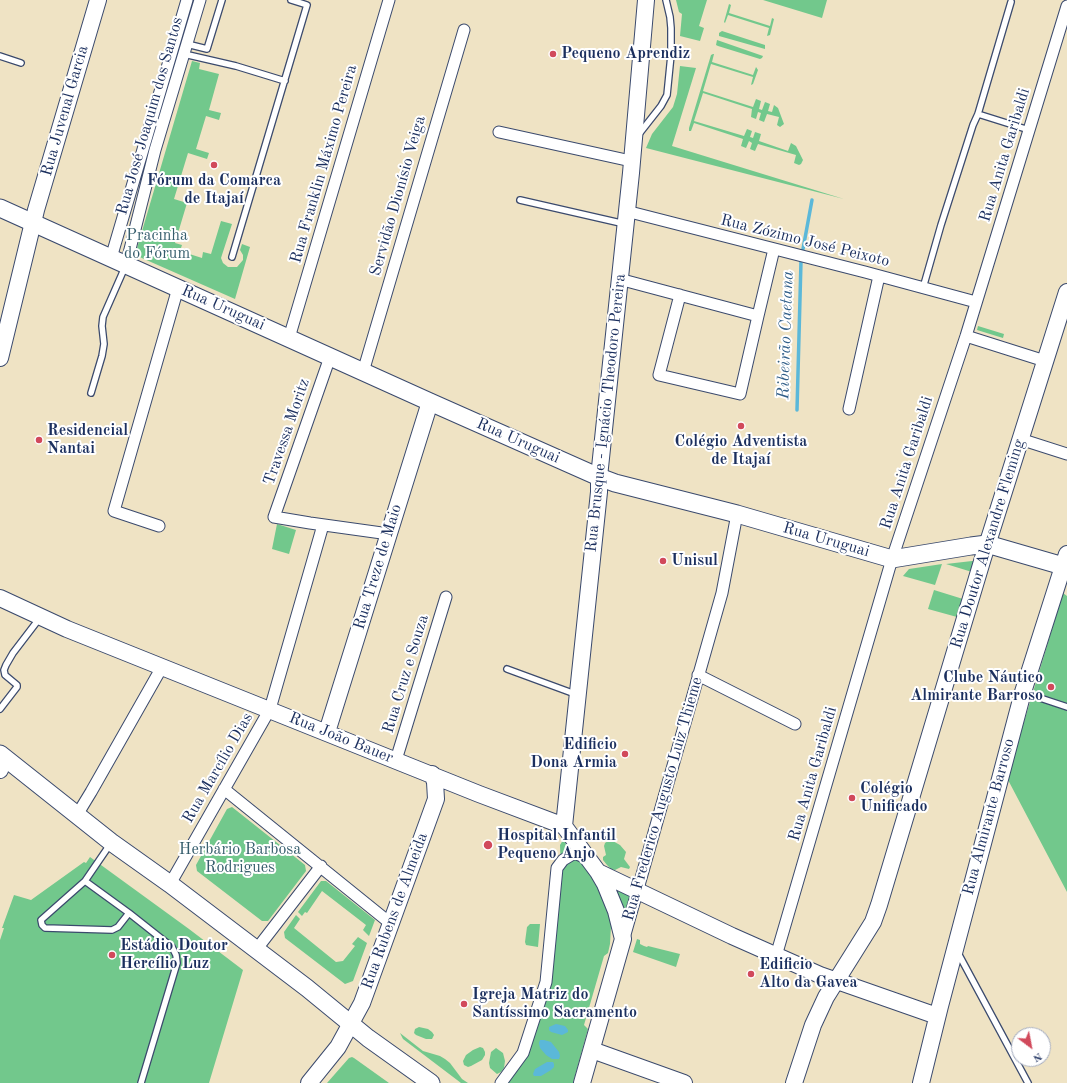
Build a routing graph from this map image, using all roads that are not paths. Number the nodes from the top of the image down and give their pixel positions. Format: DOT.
graph roads {
  1 [pos="98,0"];
  2 [pos="187,0"];
  3 [pos="200,0"];
  4 [pos="222,0"];
  5 [pos="291,0"];
  6 [pos="389,0"];
  7 [pos="646,0"];
  8 [pos="666,0"];
  9 [pos="1011,2"];
  10 [pos="1067,6"];
  11 [pos="464,30"];
  12 [pos="185,49"];
  13 [pos="0,56"];
  14 [pos="21,63"];
  15 [pos="285,81"];
  16 [pos="978,114"];
  17 [pos="1029,130"];
  18 [pos="499,132"];
  19 [pos="633,140"];
  20 [pos="631,161"];
  21 [pos="520,200"];
  22 [pos="0,208"];
  23 [pos="625,218"];
  24 [pos="33,223"];
  25 [pos="774,249"];
  26 [pos="232,257"];
  27 [pos="118,261"];
  28 [pos="879,276"];
  29 [pos="619,279"];
  30 [pos="178,288"];
  31 [pos="923,288"];
  32 [pos="1067,292"];
  33 [pos="680,296"];
  34 [pos="976,302"];
  35 [pos="758,316"];
  36 [pos="966,336"];
  37 [pos="289,338"];
  38 [pos="330,357"];
  39 [pos="0,358"];
  40 [pos="1045,361"];
  41 [pos="363,372"];
  42 [pos="91,393"];
  43 [pos="430,402"];
  44 [pos="849,409"];
  45 [pos="1020,439"];
  46 [pos="1067,454"];
  47 [pos="599,477"];
  48 [pos="737,514"];
  49 [pos="323,525"];
  50 [pos="159,526"];
  51 [pos="389,534"];
  52 [pos="987,544"];
  53 [pos="892,559"];
  54 [pos="1066,562"];
  55 [pos="446,597"];
  56 [pos="0,598"];
  57 [pos="41,617"];
  58 [pos="162,667"];
  59 [pos="507,669"];
  60 [pos="698,675"];
  61 [pos="1023,692"];
  62 [pos="578,694"];
  63 [pos="1067,707"];
  64 [pos="0,709"];
  65 [pos="270,709"];
  66 [pos="795,724"];
  67 [pos="327,732"];
  68 [pos="396,760"];
  69 [pos="1,761"];
  70 [pos="432,774"];
  71 [pos="456,784"];
  72 [pos="224,789"];
  73 [pos="436,799"];
  74 [pos="77,814"];
  75 [pos="564,826"];
  76 [pos="111,842"];
  77 [pos="586,858"];
  78 [pos="321,866"];
  79 [pos="598,872"];
  80 [pos="85,881"];
  81 [pos="170,884"];
  82 [pos="637,891"];
  83 [pos="129,912"];
  84 [pos="390,923"];
  85 [pos="623,939"];
  86 [pos="955,947"];
  87 [pos="256,950"];
  88 [pos="776,956"];
  89 [pos="837,981"];
  90 [pos="937,1016"];
  91 [pos="351,1023"];
  92 [pos="592,1050"];
  93 [pos="141,1083"];
  94 [pos="309,1083"];
  95 [pos="431,1083"];
  96 [pos="501,1083"];
  97 [pos="582,1083"];
  98 [pos="684,1083"];
  99 [pos="794,1083"];
  100 [pos="921,1083"];
  101 [pos="1028,1083"];
  1 -- 24 [label="street, Rua Juvenal Garcia"];
  2 -- 27 [label="street, Rua José Joaquim dos Santos"];
  3 -- 12 [label="street, Rua José Joaquim dos Santos"];
  4 -- 12 [label="lane"];
  5 -- 15 [label="lane"];
  6 -- 37 [label="street, Rua Franklin Máximo Pereira"];
  7 -- 19 [label="street, Rua Brusque - Ignácio Theodoro Pereira"];
  8 -- 19 [label="lane"];
  9 -- 16 [label="lane"];
  10 -- 17 [label="street, Rua Anita Garibaldi"];
  11 -- 41 [label="street, Servidão Dionísio Veiga"];
  12 -- 15 [label="lane"];
  12 -- 27 [label="street, Rua José Joaquim dos Santos"];
  13 -- 14 [label="lane"];
  15 -- 26 [label="lane"];
  16 -- 17 [label="lane"];
  16 -- 31 [label="lane"];
  17 -- 34 [label="street, Rua Anita Garibaldi"];
  18 -- 20 [label="street"];
  19 -- 20 [label="street, Rua Brusque - Ignácio Theodoro Pereira"];
  20 -- 23 [label="street, Rua Brusque - Ignácio Theodoro Pereira"];
  21 -- 23 [label="lane"];
  22 -- 24 [label="main road, Rua Uruguai"];
  23 -- 25 [label="street, Rua Zózimo José Peixoto"];
  23 -- 29 [label="street, Rua Brusque - Ignácio Theodoro Pereira"];
  24 -- 27 [label="main road, Rua Uruguai"];
  24 -- 39 [label="street, Rua Juvenal Garcia"];
  25 -- 28 [label="street, Rua Zózimo José Peixoto"];
  25 -- 35 [label="street"];
  27 -- 30 [label="main road, Rua Uruguai"];
  27 -- 42 [label="lane"];
  28 -- 31 [label="street, Rua Zózimo José Peixoto"];
  28 -- 44 [label="street"];
  29 -- 33 [label="street"];
  29 -- 47 [label="street, Rua Brusque - Ignácio Theodoro Pereira"];
  30 -- 37 [label="main road, Rua Uruguai"];
  30 -- 50 [label="street"];
  31 -- 34 [label="street, Rua Zózimo José Peixoto"];
  32 -- 40 [label="street, Rua Doutor Alexandre Fleming"];
  33 -- 35 [label="street"];
  33 -- 35 [label="street"];
  34 -- 36 [label="street, Rua Anita Garibaldi"];
  36 -- 40 [label="street"];
  36 -- 53 [label="street, Rua Anita Garibaldi"];
  37 -- 38 [label="main road, Rua Uruguai"];
  38 -- 41 [label="main road, Rua Uruguai"];
  38 -- 49 [label="street, Travessa Moritz"];
  40 -- 45 [label="street, Rua Doutor Alexandre Fleming"];
  41 -- 43 [label="main road, Rua Uruguai"];
  43 -- 47 [label="main road, Rua Uruguai"];
  43 -- 51 [label="street, Rua Treze de Maio"];
  45 -- 46 [label="street"];
  45 -- 52 [label="street, Rua Doutor Alexandre Fleming"];
  47 -- 48 [label="main road, Rua Uruguai"];
  47 -- 62 [label="street, Rua Brusque - Ignácio Theodoro Pereira"];
  48 -- 53 [label="main road, Rua Uruguai"];
  48 -- 60 [label="street, Rua Frederico Augusto Luiz Thieme"];
  49 -- 51 [label="street"];
  49 -- 65 [label="street, Rua Marcílio Dias"];
  51 -- 67 [label="street, Rua Treze de Maio"];
  52 -- 53 [label="main road, Rua Uruguai"];
  52 -- 54 [label="main road, Rua Uruguai"];
  52 -- 89 [label="street, Rua Doutor Alexandre Fleming"];
  53 -- 88 [label="street, Rua Anita Garibaldi"];
  54 -- 61 [label="street, Rua Almirante Barroso"];
  55 -- 68 [label="street, Rua Cruz e Souza"];
  56 -- 57 [label="street, Rua João Bauer"];
  57 -- 58 [label="street, Rua João Bauer"];
  57 -- 64 [label="lane"];
  58 -- 65 [label="street, Rua João Bauer"];
  58 -- 74 [label="street"];
  59 -- 62 [label="lane"];
  60 -- 66 [label="street"];
  60 -- 82 [label="street, Rua Frederico Augusto Luiz Thieme"];
  61 -- 63 [label="lane"];
  61 -- 86 [label="street, Rua Almirante Barroso"];
  62 -- 75 [label="street, Rua Brusque - Ignácio Theodoro Pereira"];
  65 -- 67 [label="street, Rua João Bauer"];
  65 -- 72 [label="street, Rua Marcílio Dias"];
  67 -- 68 [label="street, Rua João Bauer"];
  68 -- 70 [label="street, Rua João Bauer"];
  69 -- 74 [label="main road"];
  70 -- 71 [label="street, Rua João Bauer"];
  70 -- 73 [label="street, Rua Rubens de Almeida"];
  71 -- 73 [label="street, Rua Rubens de Almeida"];
  71 -- 75 [label="street, Rua João Bauer"];
  72 -- 78 [label="street"];
  72 -- 81 [label="street, Rua Marcílio Dias"];
  73 -- 84 [label="street, Rua Rubens de Almeida"];
  74 -- 76 [label="main road"];
  75 -- 77 [label="street"];
  76 -- 80 [label="lane"];
  76 -- 81 [label="main road"];
  77 -- 79 [label="street"];
  77 -- 96 [label="street"];
  78 -- 84 [label="street"];
  78 -- 87 [label="street"];
  79 -- 82 [label="street"];
  79 -- 85 [label="street"];
  80 -- 83 [label="lane"];
  80 -- 83 [label="lane"];
  81 -- 87 [label="main road"];
  82 -- 85 [label="street, Rua Frederico Augusto Luiz Thieme"];
  82 -- 88 [label="street"];
  83 -- 93 [label="lane"];
  84 -- 91 [label="street, Rua Rubens de Almeida"];
  85 -- 92 [label="street, Rua Frederico Augusto Luiz Thieme"];
  86 -- 90 [label="street, Rua Almirante Barroso"];
  86 -- 101 [label="lane"];
  87 -- 91 [label="main road"];
  88 -- 89 [label="street"];
  89 -- 90 [label="street"];
  89 -- 99 [label="street, Rua Doutor Alexandre Fleming"];
  90 -- 100 [label="street, Rua Almirante Barroso"];
  91 -- 94 [label="street, Rua Rubens de Almeida"];
  91 -- 95 [label="main road"];
  92 -- 97 [label="street, Rua Frederico Augusto Luiz Thieme"];
  92 -- 98 [label="street"];
}
